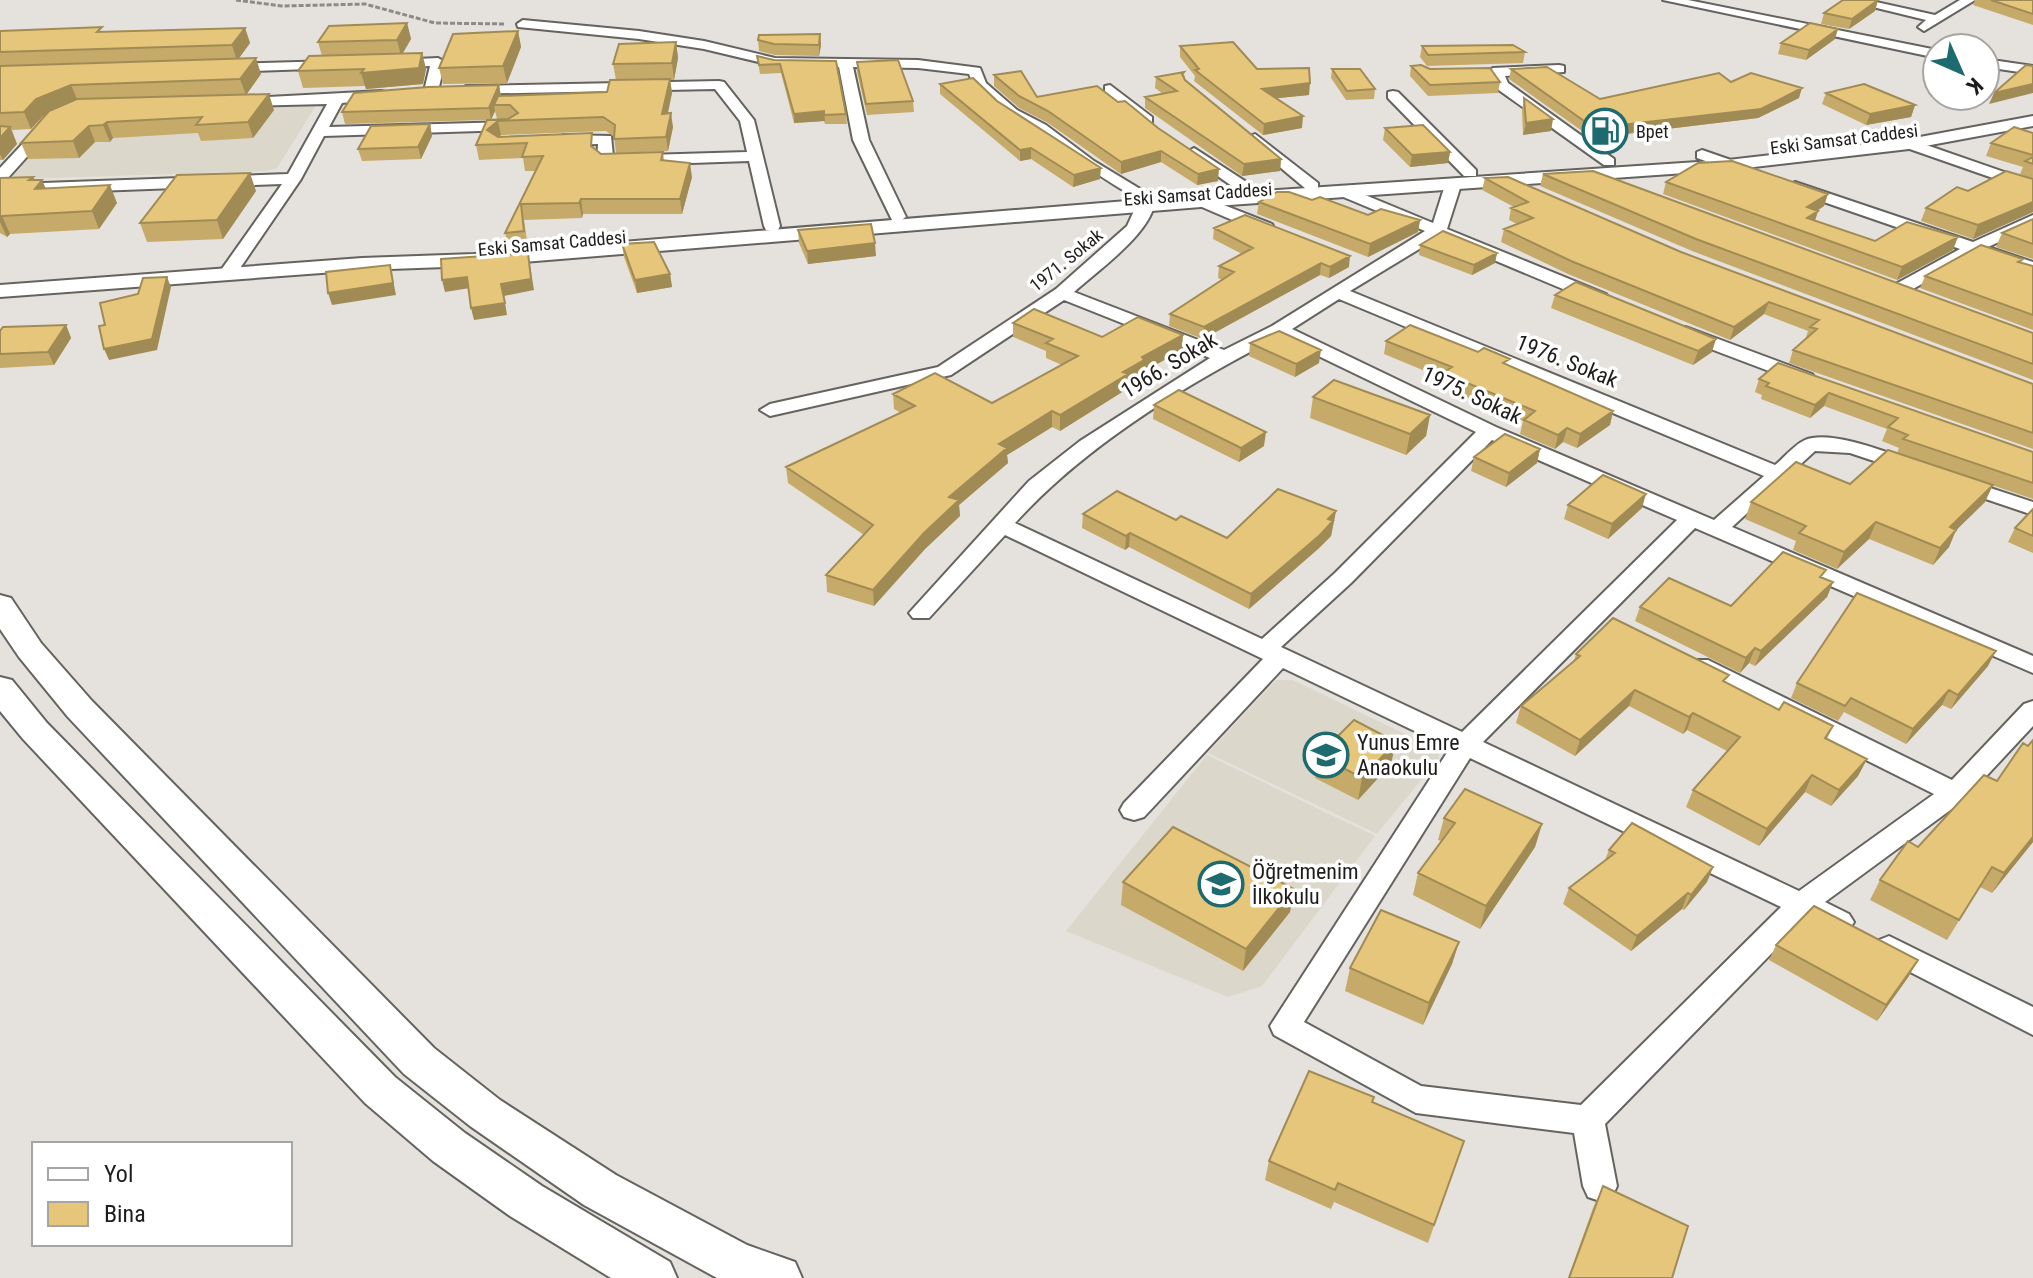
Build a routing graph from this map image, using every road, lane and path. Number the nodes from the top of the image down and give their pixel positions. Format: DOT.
graph roads {
  1 [pos="236,0"];
  2 [pos="1669,0"];
  3 [pos="1850,0"];
  4 [pos="1969,0"];
  5 [pos="1937,19"];
  6 [pos="523,24"];
  7 [pos="1896,46"];
  8 [pos="1921,51"];
  9 [pos="375,64"];
  10 [pos="845,64"];
  11 [pos="343,65"];
  12 [pos="2001,65"];
  13 [pos="216,69"];
  14 [pos="1559,69"];
  15 [pos="2033,70"];
  16 [pos="1110,89"];
  17 [pos="415,92"];
  18 [pos="1393,95"];
  19 [pos="337,99"];
  20 [pos="217,103"];
  21 [pos="524,107"];
  22 [pos="2033,108"];
  23 [pos="57,118"];
  24 [pos="2033,121"];
  25 [pos="1239,126"];
  26 [pos="2001,129"];
  27 [pos="320,132"];
  28 [pos="13,136"];
  29 [pos="38,136"];
  30 [pos="2033,139"];
  31 [pos="546,141"];
  32 [pos="516,142"];
  33 [pos="1909,144"];
  34 [pos="1702,155"];
  35 [pos="755,156"];
  36 [pos="1609,162"];
  37 [pos="1728,165"];
  38 [pos="2,173"];
  39 [pos="1470,173"];
  40 [pos="1581,173"];
  41 [pos="293,179"];
  42 [pos="1506,180"];
  43 [pos="1453,185"];
  44 [pos="1312,186"];
  45 [pos="2033,187"];
  46 [pos="0,188"];
  47 [pos="1248,190"];
  48 [pos="1625,190"];
  49 [pos="1347,193"];
  50 [pos="1547,198"];
  51 [pos="1201,201"];
  52 [pos="1147,202"];
  53 [pos="898,217"];
  54 [pos="2033,220"];
  55 [pos="772,226"];
  56 [pos="1438,231"];
  57 [pos="1288,236"];
  58 [pos="1975,247"];
  59 [pos="362,264"];
  60 [pos="2033,268"];
  61 [pos="228,273"];
  62 [pos="0,291"];
  63 [pos="1337,292"];
  64 [pos="1062,293"];
  65 [pos="1928,301"];
  66 [pos="1620,307"];
  67 [pos="1664,324"];
  68 [pos="1279,330"];
  69 [pos="1225,357"];
  70 [pos="1827,386"];
  71 [pos="770,410"];
  72 [pos="1489,431"];
  73 [pos="1778,474"];
  74 [pos="2033,509"];
  75 [pos="1691,519"];
  76 [pos="1002,525"];
  77 [pos="1717,529"];
  78 [pos="0,605"];
  79 [pos="921,613"];
  80 [pos="1596,615"];
  81 [pos="1624,629"];
  82 [pos="1273,652"];
  83 [pos="1679,657"];
  84 [pos="2033,665"];
  85 [pos="0,688"];
  86 [pos="2033,710"];
  87 [pos="1466,744"];
  88 [pos="1955,793"];
  89 [pos="1134,810"];
  90 [pos="1803,903"];
  91 [pos="2033,1022"];
  92 [pos="1588,1120"];
  93 [pos="1600,1186"];
  94 [pos="653,1278"];
  95 [pos="778,1278"];
  1 -- 6 [label="path"];
  2 -- 7 [label="street"];
  3 -- 5 [label="street"];
  4 -- 5 [label="street"];
  5 -- 7 [label="street"];
  6 -- 10 [label="street"];
  7 -- 8 [label="street"];
  9 -- 17 [label="street"];
  10 -- 52 [label="street"];
  10 -- 53 [label="street"];
  11 -- 13 [label="street"];
  12 -- 15 [label="street"];
  14 -- 36 [label="street"];
  16 -- 47 [label="street"];
  17 -- 19 [label="street"];
  17 -- 21 [label="street"];
  18 -- 39 [label="street"];
  19 -- 20 [label="street"];
  19 -- 27 [label="street"];
  21 -- 27 [label="street"];
  21 -- 32 [label="street"];
  21 -- 35 [label="street"];
  22 -- 34 [label="street, Eski Samsat Caddesi"];
  23 -- 29 [label="street"];
  24 -- 26 [label="street, Eski Samsat Caddesi"];
  25 -- 44 [label="street"];
  26 -- 30 [label="street"];
  26 -- 33 [label="street, Eski Samsat Caddesi"];
  27 -- 41 [label="street"];
  28 -- 29 [label="street"];
  29 -- 38 [label="street"];
  31 -- 35 [label="street"];
  33 -- 37 [label="street, Eski Samsat Caddesi"];
  33 -- 45 [label="street"];
  34 -- 36 [label="street, Eski Samsat Caddesi"];
  34 -- 37 [label="street"];
  35 -- 55 [label="street"];
  36 -- 39 [label="street, Eski Samsat Caddesi"];
  37 -- 40 [label="street, Eski Samsat Caddesi"];
  37 -- 58 [label="street"];
  39 -- 44 [label="street, Eski Samsat Caddesi"];
  40 -- 42 [label="street, Eski Samsat Caddesi"];
  40 -- 48 [label="street"];
  41 -- 46 [label="street"];
  41 -- 61 [label="street"];
  42 -- 43 [label="street, Eski Samsat Caddesi"];
  42 -- 50 [label="street"];
  43 -- 49 [label="street, Eski Samsat Caddesi"];
  43 -- 56 [label="street"];
  44 -- 47 [label="street, Eski Samsat Caddesi"];
  47 -- 52 [label="street, Eski Samsat Caddesi"];
  49 -- 51 [label="street, Eski Samsat Caddesi"];
  49 -- 56 [label="street"];
  51 -- 52 [label="street, Eski Samsat Caddesi"];
  51 -- 57 [label="street"];
  52 -- 53 [label="street, Eski Samsat Caddesi"];
  52 -- 59 [label="street, Eski Samsat Caddesi"];
  52 -- 64 [label="street, 1971. Sokak"];
  53 -- 55 [label="street, Eski Samsat Caddesi"];
  54 -- 58 [label="street"];
  55 -- 59 [label="street, Eski Samsat Caddesi"];
  56 -- 63 [label="street, 1966. Sokak"];
  56 -- 66 [label="street"];
  58 -- 60 [label="street"];
  58 -- 65 [label="street"];
  59 -- 61 [label="street, Eski Samsat Caddesi"];
  61 -- 62 [label="street, Eski Samsat Caddesi"];
  63 -- 68 [label="street, 1966. Sokak"];
  63 -- 73 [label="street, 1976. Sokak"];
  64 -- 69 [label="street"];
  64 -- 71 [label="street, 1971. Sokak"];
  67 -- 70 [label="street"];
  68 -- 69 [label="street, 1966. Sokak"];
  68 -- 72 [label="street, 1975. Sokak"];
  69 -- 76 [label="street, 1966. Sokak"];
  72 -- 75 [label="street, 1975. Sokak"];
  72 -- 82 [label="street"];
  73 -- 74 [label="street"];
  73 -- 77 [label="street"];
  75 -- 77 [label="street, 1975. Sokak"];
  75 -- 80 [label="street"];
  76 -- 79 [label="street, 1966. Sokak"];
  76 -- 82 [label="street"];
  77 -- 84 [label="street, 1975. Sokak"];
  78 -- 95 [label="main road"];
  80 -- 81 [label="street"];
  80 -- 87 [label="street"];
  82 -- 87 [label="street"];
  82 -- 89 [label="street"];
  83 -- 88 [label="street"];
  85 -- 94 [label="main road"];
  86 -- 88 [label="street"];
  87 -- 90 [label="street"];
  87 -- 92 [label="street"];
  88 -- 90 [label="street"];
  90 -- 91 [label="street"];
  90 -- 92 [label="street"];
  92 -- 93 [label="street"];
}
